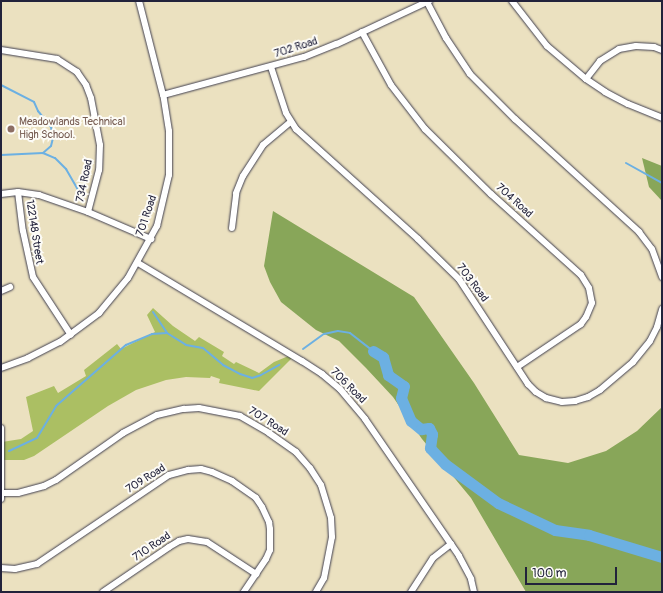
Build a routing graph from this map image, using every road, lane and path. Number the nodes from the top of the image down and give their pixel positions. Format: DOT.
graph roads {
  1 [pos="139,1"];
  2 [pos="512,1"];
  3 [pos="428,2"];
  4 [pos="362,32"];
  5 [pos="1,50"];
  6 [pos="662,50"];
  7 [pos="271,67"];
  8 [pos="586,79"];
  9 [pos="163,95"];
  10 [pos="662,118"];
  11 [pos="290,122"];
  12 [pos="18,192"];
  13 [pos="1,194"];
  14 [pos="88,212"];
  15 [pos="232,228"];
  16 [pos="151,239"];
  17 [pos="138,264"];
  18 [pos="662,277"];
  19 [pos="10,287"];
  20 [pos="1,291"];
  21 [pos="662,309"];
  22 [pos="71,335"];
  23 [pos="517,367"];
  24 [pos="1,368"];
  25 [pos="1,428"];
  26 [pos="2,442"];
  27 [pos="2,494"];
  28 [pos="1,500"];
  29 [pos="451,544"];
  30 [pos="1,568"];
  31 [pos="256,574"];
  32 [pos="103,592"];
  33 [pos="244,592"];
  34 [pos="316,592"];
  35 [pos="411,592"];
  36 [pos="474,592"];
  1 -- 9 [label="street, 701 Road"];
  2 -- 8 [label="street"];
  3 -- 4 [label="street, 702 Road"];
  3 -- 18 [label="street"];
  4 -- 7 [label="street, 702 Road"];
  4 -- 23 [label="street, 704 Road"];
  5 -- 14 [label="street, 734 Road"];
  6 -- 8 [label="street"];
  7 -- 9 [label="street, 702 Road"];
  7 -- 11 [label="street, 703 Road"];
  8 -- 10 [label="street"];
  9 -- 16 [label="street, 701 Road"];
  11 -- 15 [label="street"];
  11 -- 23 [label="street, 703 Road"];
  12 -- 13 [label="street"];
  12 -- 14 [label="street"];
  12 -- 22 [label="street, 122148 Street"];
  14 -- 16 [label="street"];
  16 -- 17 [label="street, 701 Road"];
  17 -- 22 [label="street, 701 Road"];
  17 -- 29 [label="street, 706 Road"];
  19 -- 20 [label="street"];
  21 -- 23 [label="street, 703 Road"];
  22 -- 24 [label="street, 701 Road"];
  25 -- 26 [label="street"];
  26 -- 27 [label="street"];
  27 -- 28 [label="street"];
  27 -- 34 [label="street, 707 Road"];
  29 -- 35 [label="street"];
  29 -- 36 [label="street, 706 Road"];
  30 -- 31 [label="street, 709 Road"];
  31 -- 32 [label="street, 710 Road"];
  31 -- 33 [label="street, 709 Road"];
}
